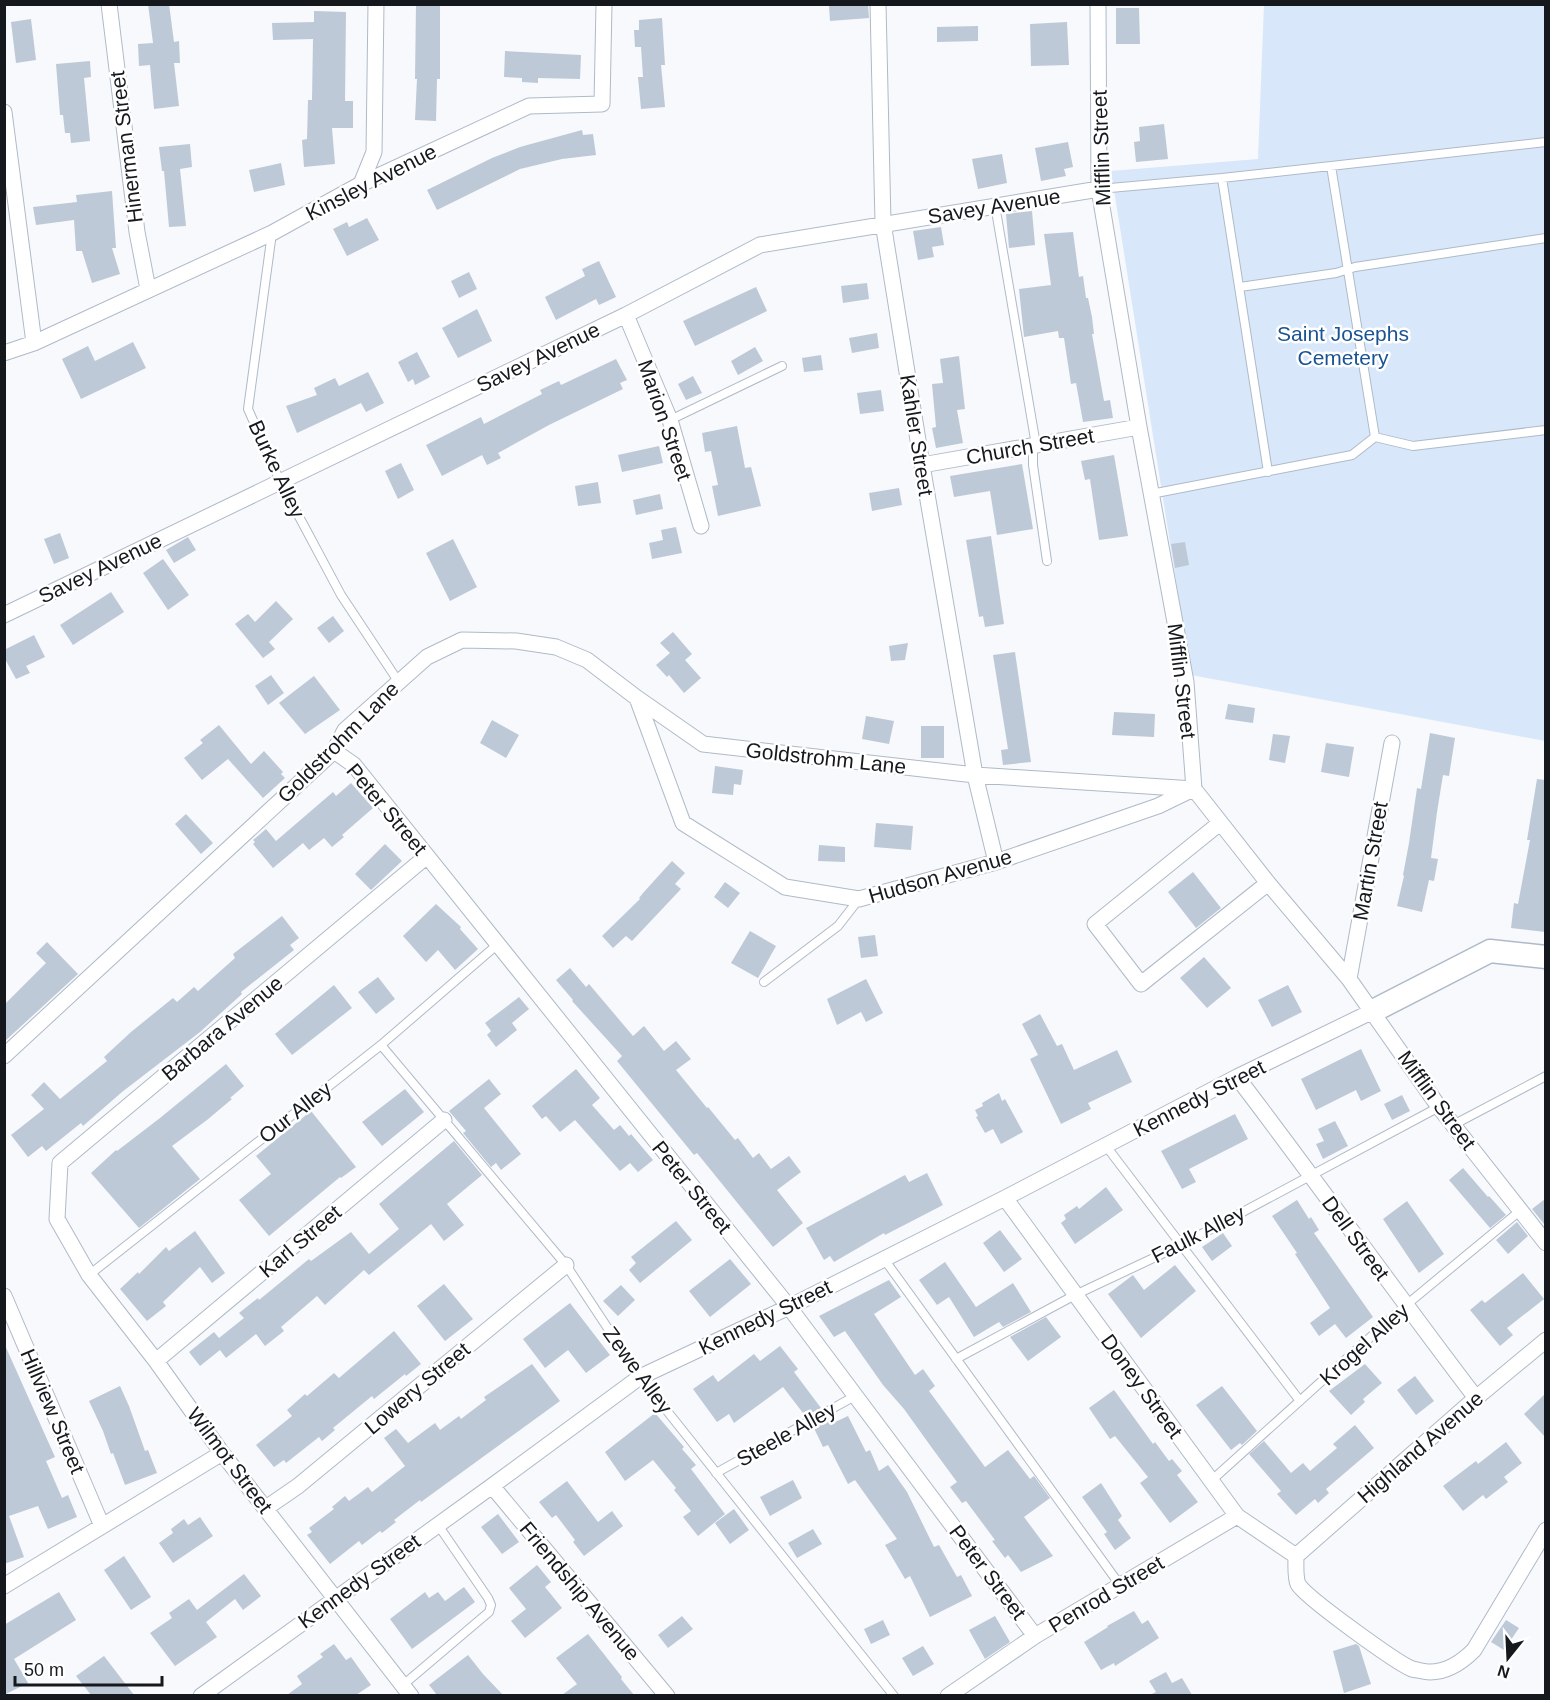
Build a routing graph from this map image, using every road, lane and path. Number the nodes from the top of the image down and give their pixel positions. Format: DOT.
graph roads {
  1 [pos="109,4"];
  2 [pos="376,4"];
  3 [pos="604,4"];
  4 [pos="878,4"];
  5 [pos="1098,4"];
  6 [pos="4,112"];
  7 [pos="1545,142"];
  8 [pos="1331,166"];
  9 [pos="1222,178"];
  10 [pos="361,184"];
  11 [pos="1099,189"];
  12 [pos="995,206"];
  13 [pos="883,224"];
  14 [pos="272,233"];
  15 [pos="1545,238"];
  16 [pos="1347,269"];
  17 [pos="1240,287"];
  18 [pos="147,289"];
  19 [pos="626,315"];
  20 [pos="34,343"];
  21 [pos="4,353"];
  22 [pos="783,366"];
  23 [pos="670,420"];
  24 [pos="1139,427"];
  25 [pos="1545,430"];
  26 [pos="1375,437"];
  27 [pos="1034,445"];
  28 [pos="922,465"];
  29 [pos="1268,471"];
  30 [pos="280,481"];
  31 [pos="1151,494"];
  32 [pos="700,526"];
  33 [pos="1047,561"];
  34 [pos="4,615"];
  35 [pos="398,681"];
  36 [pos="637,698"];
  37 [pos="1392,743"];
  38 [pos="334,751"];
  39 [pos="975,775"];
  40 [pos="1194,789"];
  41 [pos="1220,823"];
  42 [pos="427,856"];
  43 [pos="996,862"];
  44 [pos="1268,883"];
  45 [pos="859,899"];
  46 [pos="498,944"];
  47 [pos="1545,957"];
  48 [pos="1349,979"];
  49 [pos="764,982"];
  50 [pos="1372,1011"];
  51 [pos="381,1045"];
  52 [pos="4,1056"];
  53 [pos="1545,1076"];
  54 [pos="1237,1077"];
  55 [pos="1438,1107"];
  56 [pos="444,1120"];
  57 [pos="1453,1125"];
  58 [pos="1106,1146"];
  59 [pos="1311,1174"];
  60 [pos="1005,1198"];
  61 [pos="1521,1210"];
  62 [pos="57,1219"];
  63 [pos="1545,1243"];
  64 [pos="1180,1245"];
  65 [pos="884,1259"];
  66 [pos="566,1265"];
  67 [pos="89,1275"];
  68 [pos="1076,1294"];
  69 [pos="4,1296"];
  70 [pos="1406,1306"];
  71 [pos="789,1307"];
  72 [pos="1545,1340"];
  73 [pos="956,1359"];
  74 [pos="156,1361"];
  75 [pos="640,1377"];
  76 [pos="855,1396"];
  77 [pos="1476,1398"];
  78 [pos="1300,1401"];
  79 [pos="222,1453"];
  80 [pos="716,1473"];
  81 [pos="1211,1481"];
  82 [pos="492,1486"];
  83 [pos="266,1508"];
  84 [pos="1237,1516"];
  85 [pos="438,1525"];
  86 [pos="102,1526"];
  87 [pos="1545,1530"];
  88 [pos="1296,1556"];
  89 [pos="1120,1585"];
  90 [pos="4,1586"];
  91 [pos="336,1598"];
  92 [pos="1035,1636"];
  93 [pos="405,1691"];
  94 [pos="201,1695"];
  95 [pos="667,1695"];
  96 [pos="894,1695"];
  97 [pos="948,1695"];
  1 -- 18 [label="street, Hinerman Street"];
  2 -- 10 [label="street"];
  3 -- 10 [label="street, Kinsley Avenue"];
  4 -- 13 [label="street, Kahler Street"];
  5 -- 11 [label="street, Mifflin Street"];
  6 -- 20 [label="street"];
  7 -- 8 [label="lane"];
  8 -- 9 [label="lane"];
  8 -- 16 [label="lane"];
  9 -- 11 [label="lane"];
  9 -- 17 [label="lane"];
  10 -- 14 [label="street, Kinsley Avenue"];
  11 -- 12 [label="street, Savey Avenue"];
  11 -- 24 [label="street, Mifflin Street"];
  12 -- 13 [label="street, Savey Avenue"];
  12 -- 27 [label="lane"];
  13 -- 19 [label="street, Savey Avenue"];
  13 -- 28 [label="street, Kahler Street"];
  14 -- 18 [label="street, Kinsley Avenue"];
  14 -- 30 [label="lane, Burke Alley"];
  15 -- 16 [label="lane"];
  16 -- 17 [label="lane"];
  16 -- 26 [label="lane"];
  17 -- 29 [label="lane"];
  18 -- 20 [label="street, Kinsley Avenue"];
  19 -- 23 [label="street, Marion Street"];
  19 -- 30 [label="street, Savey Avenue"];
  20 -- 21 [label="street, Kinsley Avenue"];
  22 -- 23 [label="lane"];
  23 -- 32 [label="street, Marion Street"];
  24 -- 27 [label="street, Church Street"];
  24 -- 31 [label="street, Mifflin Street"];
  25 -- 26 [label="lane"];
  26 -- 29 [label="lane"];
  27 -- 28 [label="street, Church Street"];
  27 -- 33 [label="lane"];
  28 -- 39 [label="street, Kahler Street"];
  29 -- 31 [label="lane"];
  30 -- 34 [label="street, Savey Avenue"];
  30 -- 35 [label="lane, Burke Alley"];
  31 -- 40 [label="street, Mifflin Street"];
  35 -- 36 [label="street, Goldstrohm Lane"];
  35 -- 38 [label="street, Goldstrohm Lane"];
  36 -- 39 [label="street, Goldstrohm Lane"];
  36 -- 45 [label="street, Hudson Avenue"];
  37 -- 48 [label="street, Martin Street"];
  38 -- 42 [label="street, Peter Street"];
  38 -- 52 [label="street, Goldstrohm Lane"];
  39 -- 40 [label="street, Goldstrohm Lane"];
  39 -- 43 [label="street, Kahler Street"];
  40 -- 41 [label="street, Mifflin Street"];
  40 -- 43 [label="street, Hudson Avenue"];
  41 -- 44 [label="street, Mifflin Street"];
  41 -- 44 [label="street"];
  42 -- 46 [label="street, Peter Street"];
  42 -- 62 [label="street, Barbara Avenue"];
  43 -- 45 [label="street, Hudson Avenue"];
  44 -- 48 [label="street, Mifflin Street"];
  45 -- 49 [label="lane"];
  46 -- 51 [label="lane, Our Alley"];
  46 -- 71 [label="street, Peter Street"];
  47 -- 50 [label="street"];
  48 -- 50 [label="street, Mifflin Street"];
  50 -- 54 [label="street, Kennedy Street"];
  50 -- 55 [label="street, Mifflin Street"];
  51 -- 56 [label="lane, Zewe Alley"];
  51 -- 67 [label="lane, Our Alley"];
  53 -- 57 [label="lane"];
  54 -- 58 [label="street, Kennedy Street"];
  54 -- 59 [label="street, Dell Street"];
  55 -- 57 [label="street, Mifflin Street"];
  55 -- 59 [label="lane, Faulk Alley"];
  56 -- 66 [label="lane, Zewe Alley"];
  56 -- 74 [label="street, Karl Street"];
  57 -- 61 [label="street, Mifflin Street"];
  58 -- 60 [label="street, Kennedy Street"];
  58 -- 64 [label="lane"];
  59 -- 64 [label="lane, Faulk Alley"];
  59 -- 70 [label="street, Dell Street"];
  60 -- 65 [label="street, Kennedy Street"];
  60 -- 68 [label="street, Doney Street"];
  61 -- 63 [label="street, Mifflin Street"];
  61 -- 70 [label="lane, Krogel Alley"];
  62 -- 67 [label="street, Wilmot Street"];
  64 -- 68 [label="lane, Faulk Alley"];
  64 -- 78 [label="lane"];
  65 -- 71 [label="street, Kennedy Street"];
  65 -- 73 [label="lane"];
  66 -- 75 [label="lane, Zewe Alley"];
  66 -- 83 [label="street, Lowery Street"];
  67 -- 74 [label="street, Wilmot Street"];
  68 -- 73 [label="lane, Faulk Alley"];
  68 -- 81 [label="street, Doney Street"];
  69 -- 86 [label="street, Hillview Street"];
  70 -- 77 [label="street, Dell Street"];
  70 -- 78 [label="lane, Krogel Alley"];
  71 -- 75 [label="street, Kennedy Street"];
  71 -- 76 [label="street, Peter Street"];
  72 -- 77 [label="street, Highland Avenue"];
  73 -- 89 [label="lane"];
  74 -- 79 [label="street, Wilmot Street"];
  75 -- 80 [label="lane, Zewe Alley"];
  75 -- 82 [label="street, Kennedy Street"];
  76 -- 80 [label="lane, Steele Alley"];
  76 -- 92 [label="street, Peter Street"];
  77 -- 88 [label="street, Highland Avenue"];
  78 -- 81 [label="lane, Krogel Alley"];
  79 -- 83 [label="street, Wilmot Street"];
  79 -- 86 [label="street"];
  80 -- 96 [label="lane, Zewe Alley"];
  81 -- 84 [label="street, Doney Street"];
  82 -- 85 [label="street, Kennedy Street"];
  82 -- 95 [label="street, Friendship Avenue"];
  83 -- 91 [label="street, Wilmot Street"];
  84 -- 88 [label="street, Doney Street"];
  84 -- 89 [label="street, Penrod Street"];
  85 -- 91 [label="street, Kennedy Street"];
  85 -- 93 [label="lane"];
  86 -- 90 [label="street"];
  87 -- 88 [label="street"];
  89 -- 92 [label="street, Penrod Street"];
  91 -- 93 [label="street, Wilmot Street"];
  91 -- 94 [label="street, Kennedy Street"];
  92 -- 97 [label="street, Penrod Street"];
}
